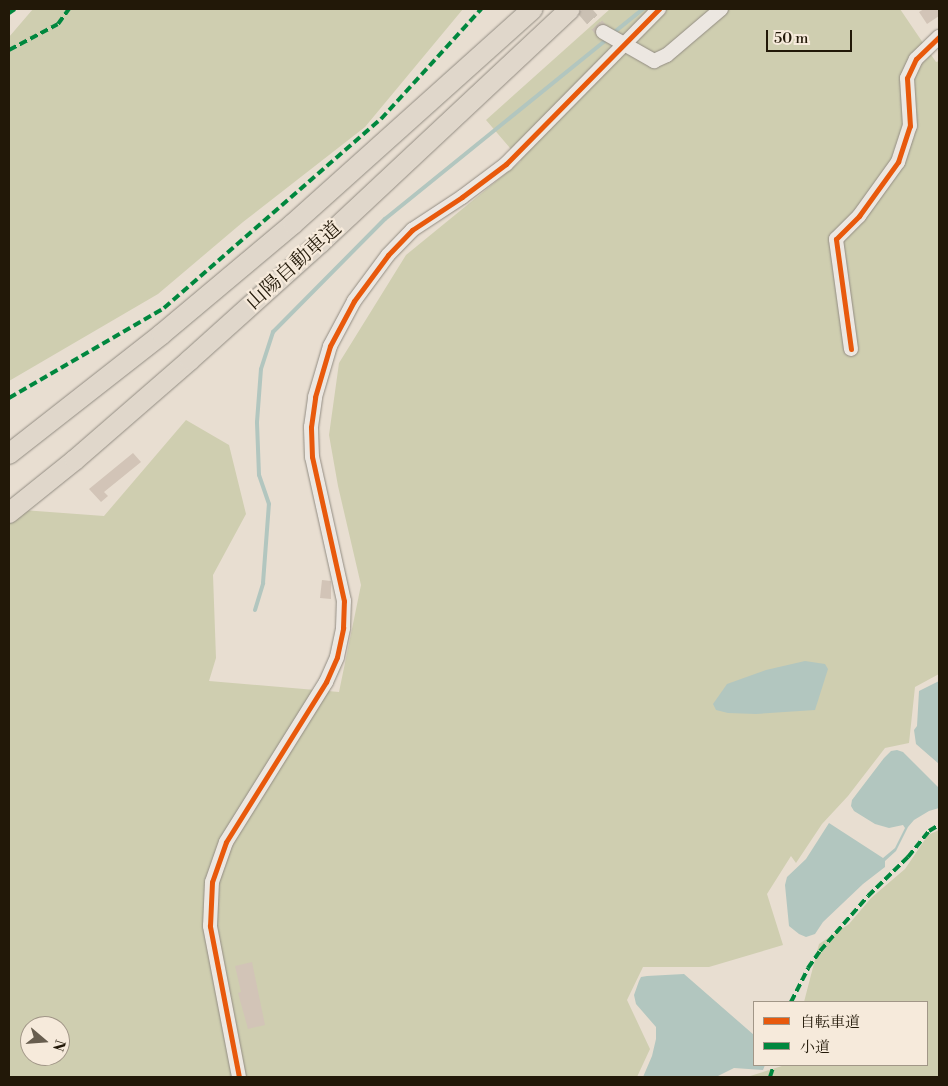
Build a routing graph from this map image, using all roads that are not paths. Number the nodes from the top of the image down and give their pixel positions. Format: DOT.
graph roads {
  1 [pos="533,9"];
  2 [pos="570,9"];
  3 [pos="659,9"];
  4 [pos="721,9"];
  5 [pos="603,32"];
  6 [pos="939,37"];
  7 [pos="624,44"];
  8 [pos="851,349"];
  9 [pos="9,454"];
  10 [pos="9,513"];
  11 [pos="239,1077"];
  1 -- 9 [label="highway, 山陽自動車道"];
  2 -- 10 [label="highway, 山陽自動車道"];
  3 -- 7 [label="street"];
  4 -- 7 [label="street"];
  5 -- 7 [label="street"];
  6 -- 8 [label="street"];
  7 -- 11 [label="street"];
}
